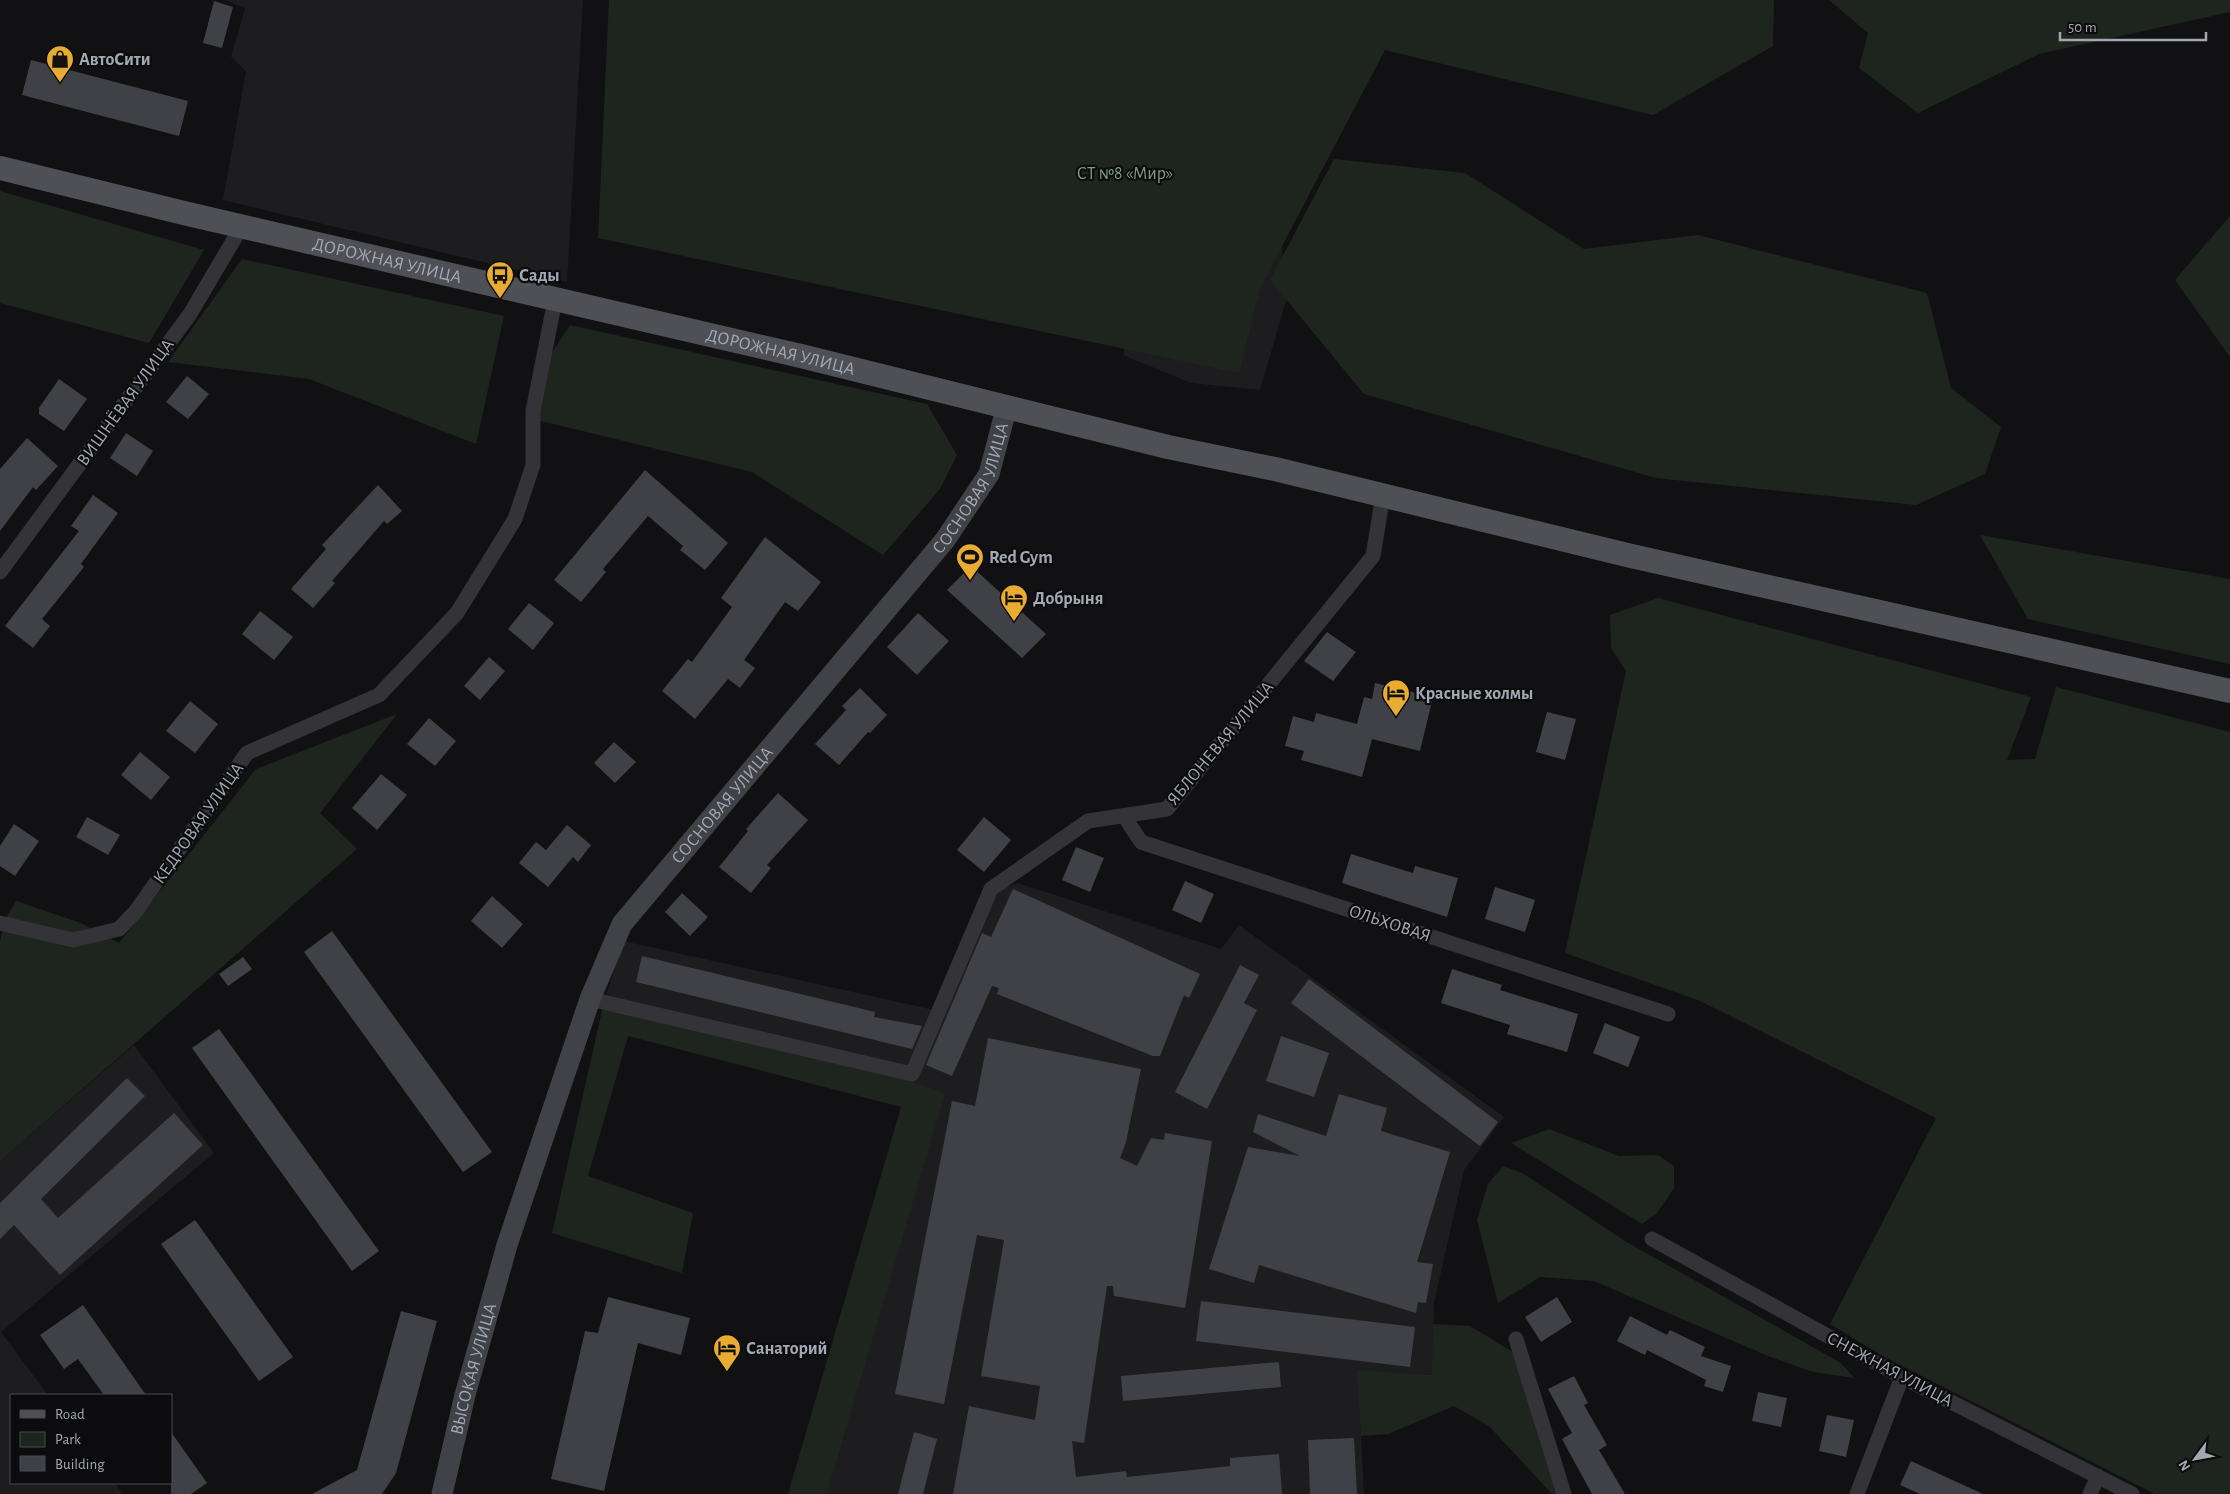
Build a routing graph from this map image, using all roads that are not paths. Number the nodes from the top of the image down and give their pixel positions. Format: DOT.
graph roads {
  1 [pos="0,168"];
  2 [pos="242,226"];
  3 [pos="555,300"];
  4 [pos="1007,406"];
  5 [pos="1384,495"];
  6 [pos="0,572"];
  7 [pos="2230,691"];
  8 [pos="1124,816"];
  9 [pos="0,923"];
  10 [pos="590,999"];
  11 [pos="1668,1014"];
  12 [pos="1652,1239"];
  13 [pos="508,1246"];
  14 [pos="1516,1339"];
  15 [pos="1902,1377"];
  16 [pos="2098,1476"];
  17 [pos="442,1494"];
  18 [pos="1564,1494"];
  19 [pos="1857,1494"];
  20 [pos="2090,1494"];
  21 [pos="2132,1494"];
  1 -- 2 [label="main road, ДОРОЖНАЯ УЛИЦА"];
  2 -- 3 [label="main road, ДОРОЖНАЯ УЛИЦА"];
  2 -- 6 [label="street, ВИШНЁВАЯ УЛИЦА"];
  3 -- 4 [label="main road, ДОРОЖНАЯ УЛИЦА"];
  3 -- 9 [label="street, КЕДРОВАЯ УЛИЦА"];
  4 -- 5 [label="main road, ДОРОЖНАЯ УЛИЦА"];
  4 -- 10 [label="street, СОСНОВАЯ УЛИЦА"];
  5 -- 7 [label="main road, ДОРОЖНАЯ УЛИЦА"];
  5 -- 8 [label="street, ЯБЛОНЕВАЯ УЛИЦА"];
  8 -- 10 [label="street, ЯБЛОНЕВАЯ УЛИЦА"];
  8 -- 11 [label="street, ОЛЬХОВАЯ"];
  10 -- 13 [label="street, СОСНОВАЯ УЛИЦА"];
  12 -- 15 [label="street, СНЕЖНАЯ УЛИЦА"];
  13 -- 17 [label="street, ВЫСОКАЯ УЛИЦА"];
  14 -- 18 [label="street"];
  15 -- 16 [label="street, СНЕЖНАЯ УЛИЦА"];
  15 -- 19 [label="street"];
  16 -- 20 [label="street"];
  16 -- 21 [label="street, СНЕЖНАЯ УЛИЦА"];
}
